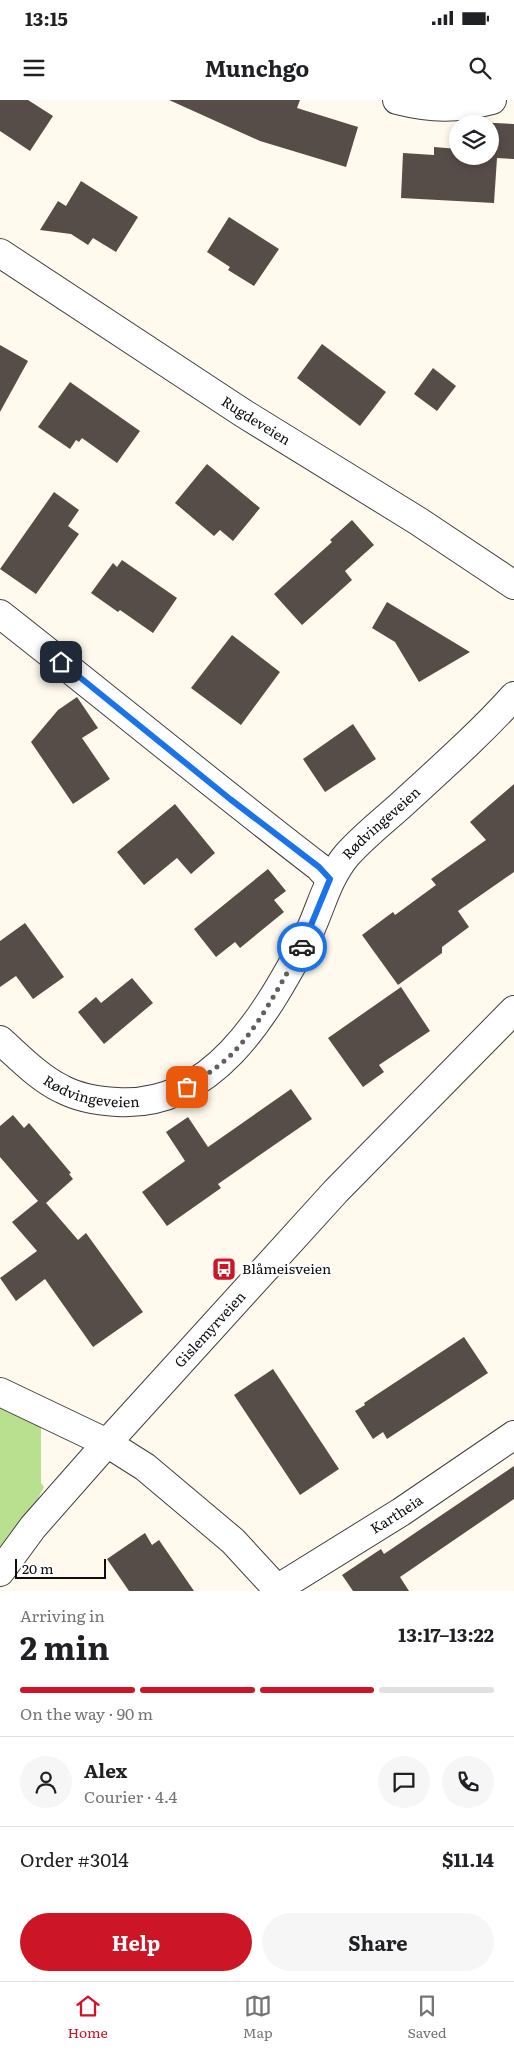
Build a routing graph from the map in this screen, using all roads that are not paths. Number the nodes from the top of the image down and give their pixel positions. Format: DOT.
graph roads {
  1 [pos="397,100"];
  2 [pos="492,100"];
  3 [pos="0,253"];
  4 [pos="514,585"];
  5 [pos="0,614"];
  6 [pos="514,696"];
  7 [pos="330,879"];
  8 [pos="514,1010"];
  9 [pos="0,1040"];
  10 [pos="0,1392"];
  11 [pos="514,1435"];
  12 [pos="107,1444"];
  13 [pos="0,1572"];
  14 [pos="278,1590"];
  1 -- 2 [label="street"];
  3 -- 4 [label="street, Rugdeveien"];
  5 -- 7 [label="street"];
  6 -- 7 [label="street, Rødvingeveien"];
  7 -- 9 [label="street, Rødvingeveien"];
  8 -- 12 [label="street, Gislemyrveien"];
  10 -- 12 [label="street"];
  11 -- 14 [label="street, Kartheia"];
  12 -- 13 [label="street, Gislemyrveien"];
  12 -- 14 [label="street, Kartheia"];
}
